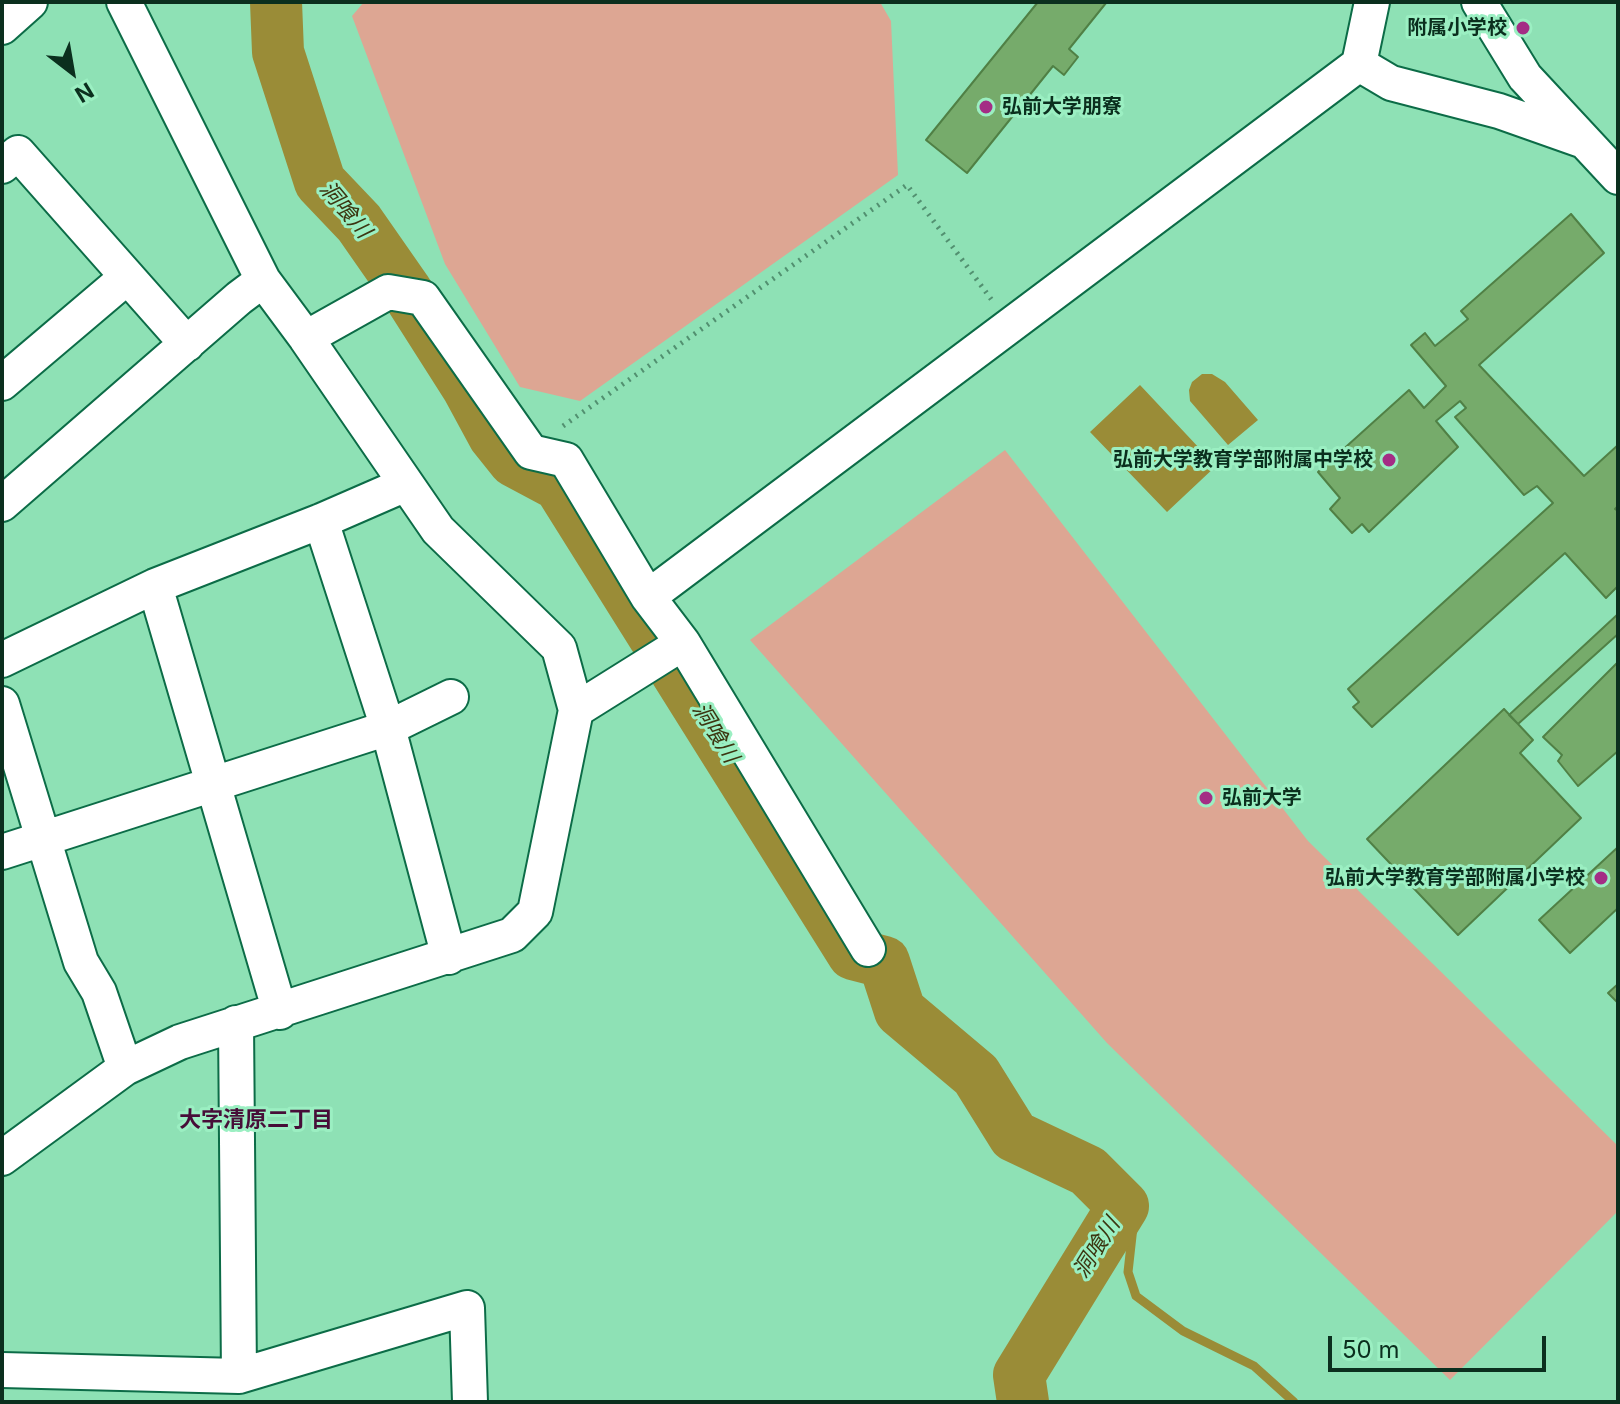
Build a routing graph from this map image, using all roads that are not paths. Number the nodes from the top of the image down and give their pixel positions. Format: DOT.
graph roads {
  1 [pos="30,2"];
  2 [pos="124,2"];
  3 [pos="1372,2"];
  4 [pos="1479,2"];
  5 [pos="2,27"];
  6 [pos="1359,64"];
  7 [pos="1584,141"];
  8 [pos="2,166"];
  9 [pos="1618,177"];
  10 [pos="127,277"];
  11 [pos="263,280"];
  12 [pos="306,338"];
  13 [pos="187,344"];
  14 [pos="2,383"];
  15 [pos="406,484"];
  16 [pos="2,504"];
  17 [pos="321,521"];
  18 [pos="155,586"];
  19 [pos="648,597"];
  20 [pos="672,650"];
  21 [pos="2,660"];
  22 [pos="451,697"];
  23 [pos="2,704"];
  24 [pos="576,710"];
  25 [pos="388,728"];
  26 [pos="216,785"];
  27 [pos="43,841"];
  28 [pos="2,852"];
  29 [pos="868,949"];
  30 [pos="449,957"];
  31 [pos="280,1012"];
  32 [pos="236,1023"];
  33 [pos="125,1068"];
  34 [pos="2,1158"];
  35 [pos="2,1370"];
  36 [pos="239,1376"];
  37 [pos="470,1402"];
  1 -- 5 [label="street"];
  2 -- 11 [label="street"];
  3 -- 6 [label="street"];
  4 -- 7 [label="street"];
  6 -- 7 [label="street"];
  6 -- 19 [label="street"];
  7 -- 9 [label="street"];
  8 -- 10 [label="street"];
  10 -- 13 [label="street"];
  10 -- 14 [label="street"];
  11 -- 12 [label="street"];
  11 -- 13 [label="street"];
  12 -- 15 [label="street"];
  12 -- 19 [label="street"];
  13 -- 16 [label="street"];
  15 -- 17 [label="street"];
  15 -- 24 [label="street"];
  17 -- 18 [label="street"];
  17 -- 25 [label="street"];
  18 -- 21 [label="street"];
  18 -- 26 [label="street"];
  19 -- 20 [label="street"];
  20 -- 24 [label="street"];
  20 -- 29 [label="street"];
  22 -- 25 [label="street"];
  23 -- 27 [label="street"];
  24 -- 30 [label="street"];
  25 -- 26 [label="street"];
  25 -- 30 [label="street"];
  26 -- 27 [label="street"];
  26 -- 31 [label="street"];
  27 -- 28 [label="street"];
  27 -- 33 [label="street"];
  30 -- 31 [label="street"];
  31 -- 32 [label="street"];
  32 -- 33 [label="street"];
  32 -- 36 [label="street"];
  33 -- 34 [label="street"];
  35 -- 36 [label="street"];
  36 -- 37 [label="street"];
}
